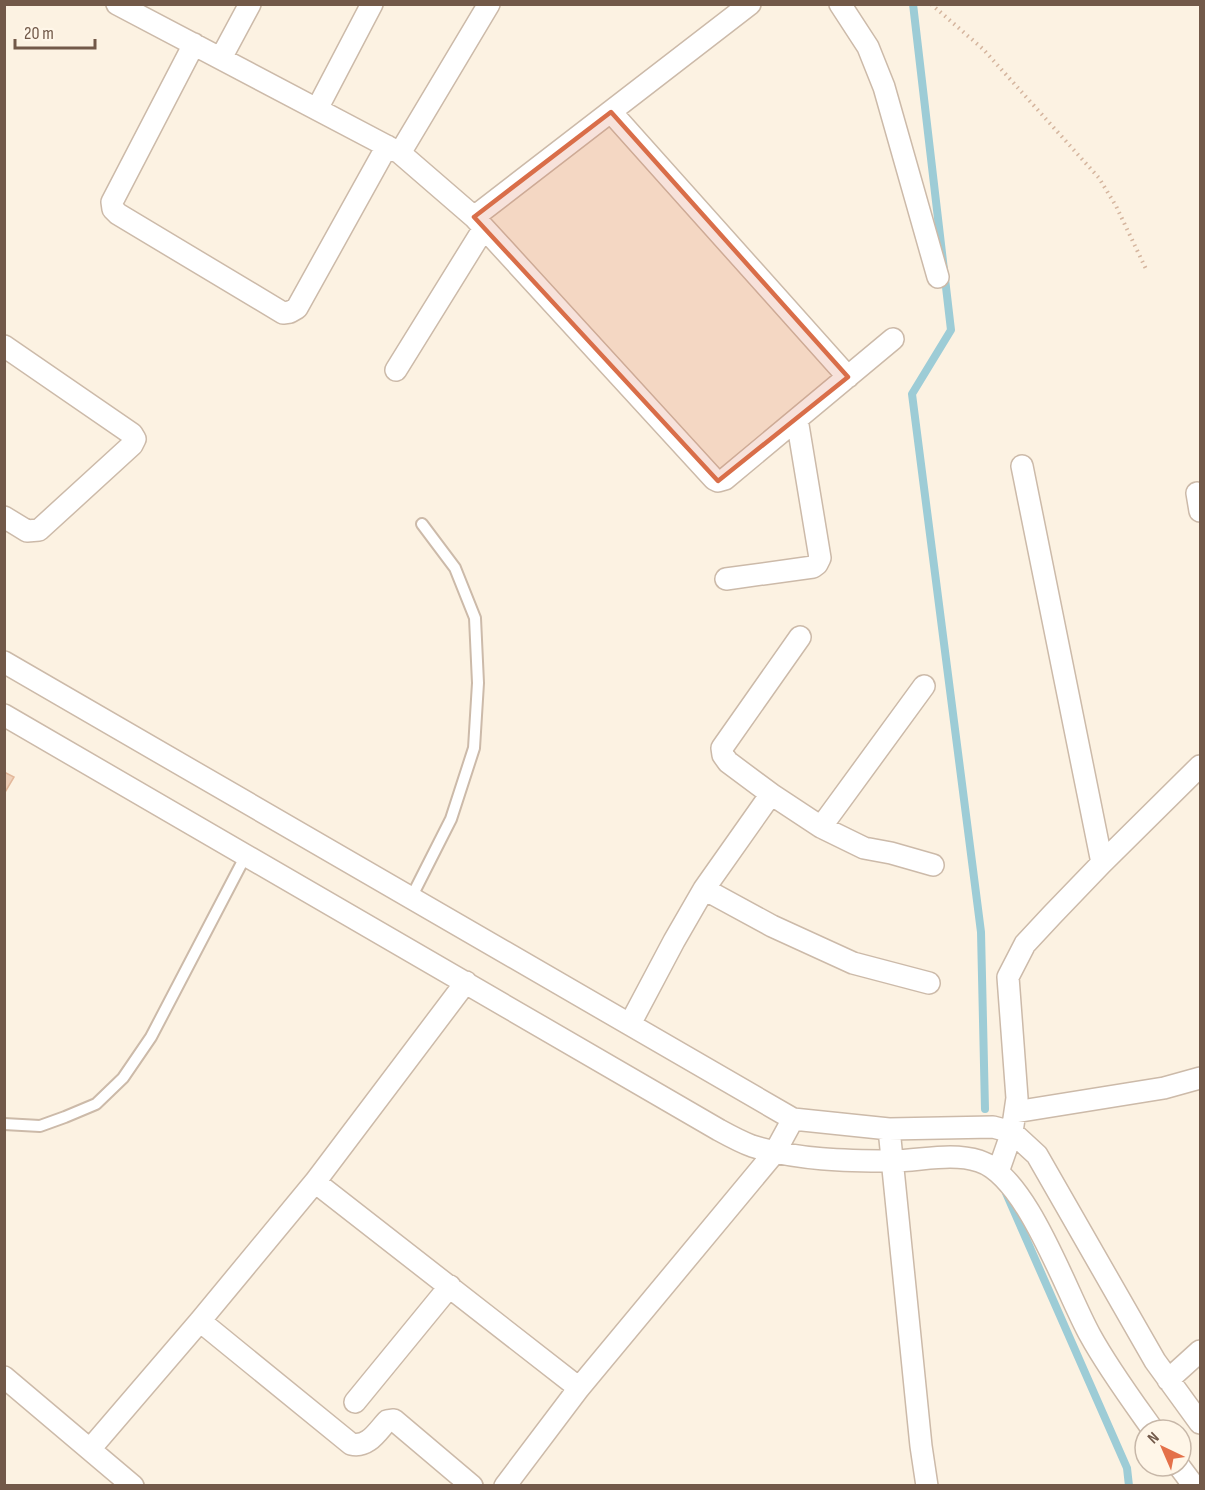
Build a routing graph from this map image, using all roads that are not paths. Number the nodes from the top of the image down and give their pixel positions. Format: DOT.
graph roads {
  1 [pos="250,4"];
  2 [pos="372,4"];
  3 [pos="489,4"];
  4 [pos="750,4"];
  5 [pos="840,4"];
  6 [pos="131,8"];
  7 [pos="194,44"];
  8 [pos="221,58"];
  9 [pos="317,109"];
  10 [pos="611,112"];
  11 [pos="393,149"];
  12 [pos="479,223"];
  13 [pos="938,277"];
  14 [pos="893,339"];
  15 [pos="4,346"];
  16 [pos="396,370"];
  17 [pos="848,377"];
  18 [pos="797,419"];
  19 [pos="1022,466"];
  20 [pos="4,517"];
  21 [pos="422,524"];
  22 [pos="726,579"];
  23 [pos="800,637"];
  24 [pos="4,662"];
  25 [pos="924,686"];
  26 [pos="4,715"];
  27 [pos="1200,766"];
  28 [pos="771,794"];
  29 [pos="821,827"];
  30 [pos="246,855"];
  31 [pos="1102,863"];
  32 [pos="933,865"];
  33 [pos="704,889"];
  34 [pos="411,898"];
  35 [pos="466,982"];
  36 [pos="929,983"];
  37 [pos="630,1024"];
  38 [pos="1200,1078"];
  39 [pos="794,1119"];
  40 [pos="1013,1122"];
  41 [pos="4,1124"];
  42 [pos="889,1129"];
  43 [pos="775,1152"];
  44 [pos="893,1161"];
  45 [pos="998,1172"];
  46 [pos="315,1182"];
  47 [pos="450,1286"];
  48 [pos="200,1321"];
  49 [pos="1200,1351"];
  50 [pos="4,1377"];
  51 [pos="1168,1380"];
  52 [pos="579,1388"];
  53 [pos="355,1402"];
  54 [pos="1144,1418"];
  55 [pos="1200,1423"];
  56 [pos="91,1448"];
  57 [pos="133,1485"];
  58 [pos="472,1485"];
  59 [pos="505,1485"];
  60 [pos="927,1485"];
  1 -- 8 [label="street"];
  2 -- 9 [label="street"];
  3 -- 11 [label="street"];
  4 -- 10 [label="street"];
  5 -- 13 [label="street"];
  6 -- 7 [label="street"];
  7 -- 8 [label="street"];
  7 -- 11 [label="street"];
  8 -- 9 [label="street"];
  9 -- 11 [label="street"];
  10 -- 12 [label="street"];
  10 -- 17 [label="street"];
  11 -- 12 [label="street"];
  12 -- 16 [label="street"];
  12 -- 18 [label="street"];
  14 -- 17 [label="street"];
  15 -- 20 [label="street"];
  17 -- 18 [label="street"];
  18 -- 22 [label="street"];
  19 -- 31 [label="street"];
  21 -- 34 [label="lane"];
  23 -- 28 [label="street"];
  24 -- 34 [label="street"];
  25 -- 29 [label="street"];
  26 -- 30 [label="street"];
  27 -- 31 [label="street"];
  28 -- 29 [label="street"];
  28 -- 33 [label="street"];
  29 -- 32 [label="street"];
  30 -- 35 [label="street"];
  30 -- 41 [label="lane"];
  31 -- 40 [label="street"];
  33 -- 36 [label="street"];
  33 -- 37 [label="street"];
  34 -- 37 [label="street"];
  35 -- 43 [label="street"];
  35 -- 46 [label="street"];
  37 -- 39 [label="street"];
  38 -- 40 [label="street"];
  39 -- 42 [label="street"];
  39 -- 43 [label="street"];
  40 -- 42 [label="street"];
  40 -- 45 [label="street"];
  40 -- 51 [label="street"];
  42 -- 44 [label="street"];
  43 -- 44 [label="street"];
  43 -- 52 [label="street"];
  44 -- 45 [label="street"];
  44 -- 60 [label="street"];
  45 -- 54 [label="street"];
  46 -- 47 [label="street"];
  46 -- 48 [label="street"];
  47 -- 52 [label="street"];
  47 -- 53 [label="street"];
  48 -- 56 [label="street"];
  48 -- 58 [label="street"];
  49 -- 51 [label="street"];
  50 -- 56 [label="street"];
  51 -- 55 [label="street"];
  52 -- 59 [label="street"];
  56 -- 57 [label="street"];
}
